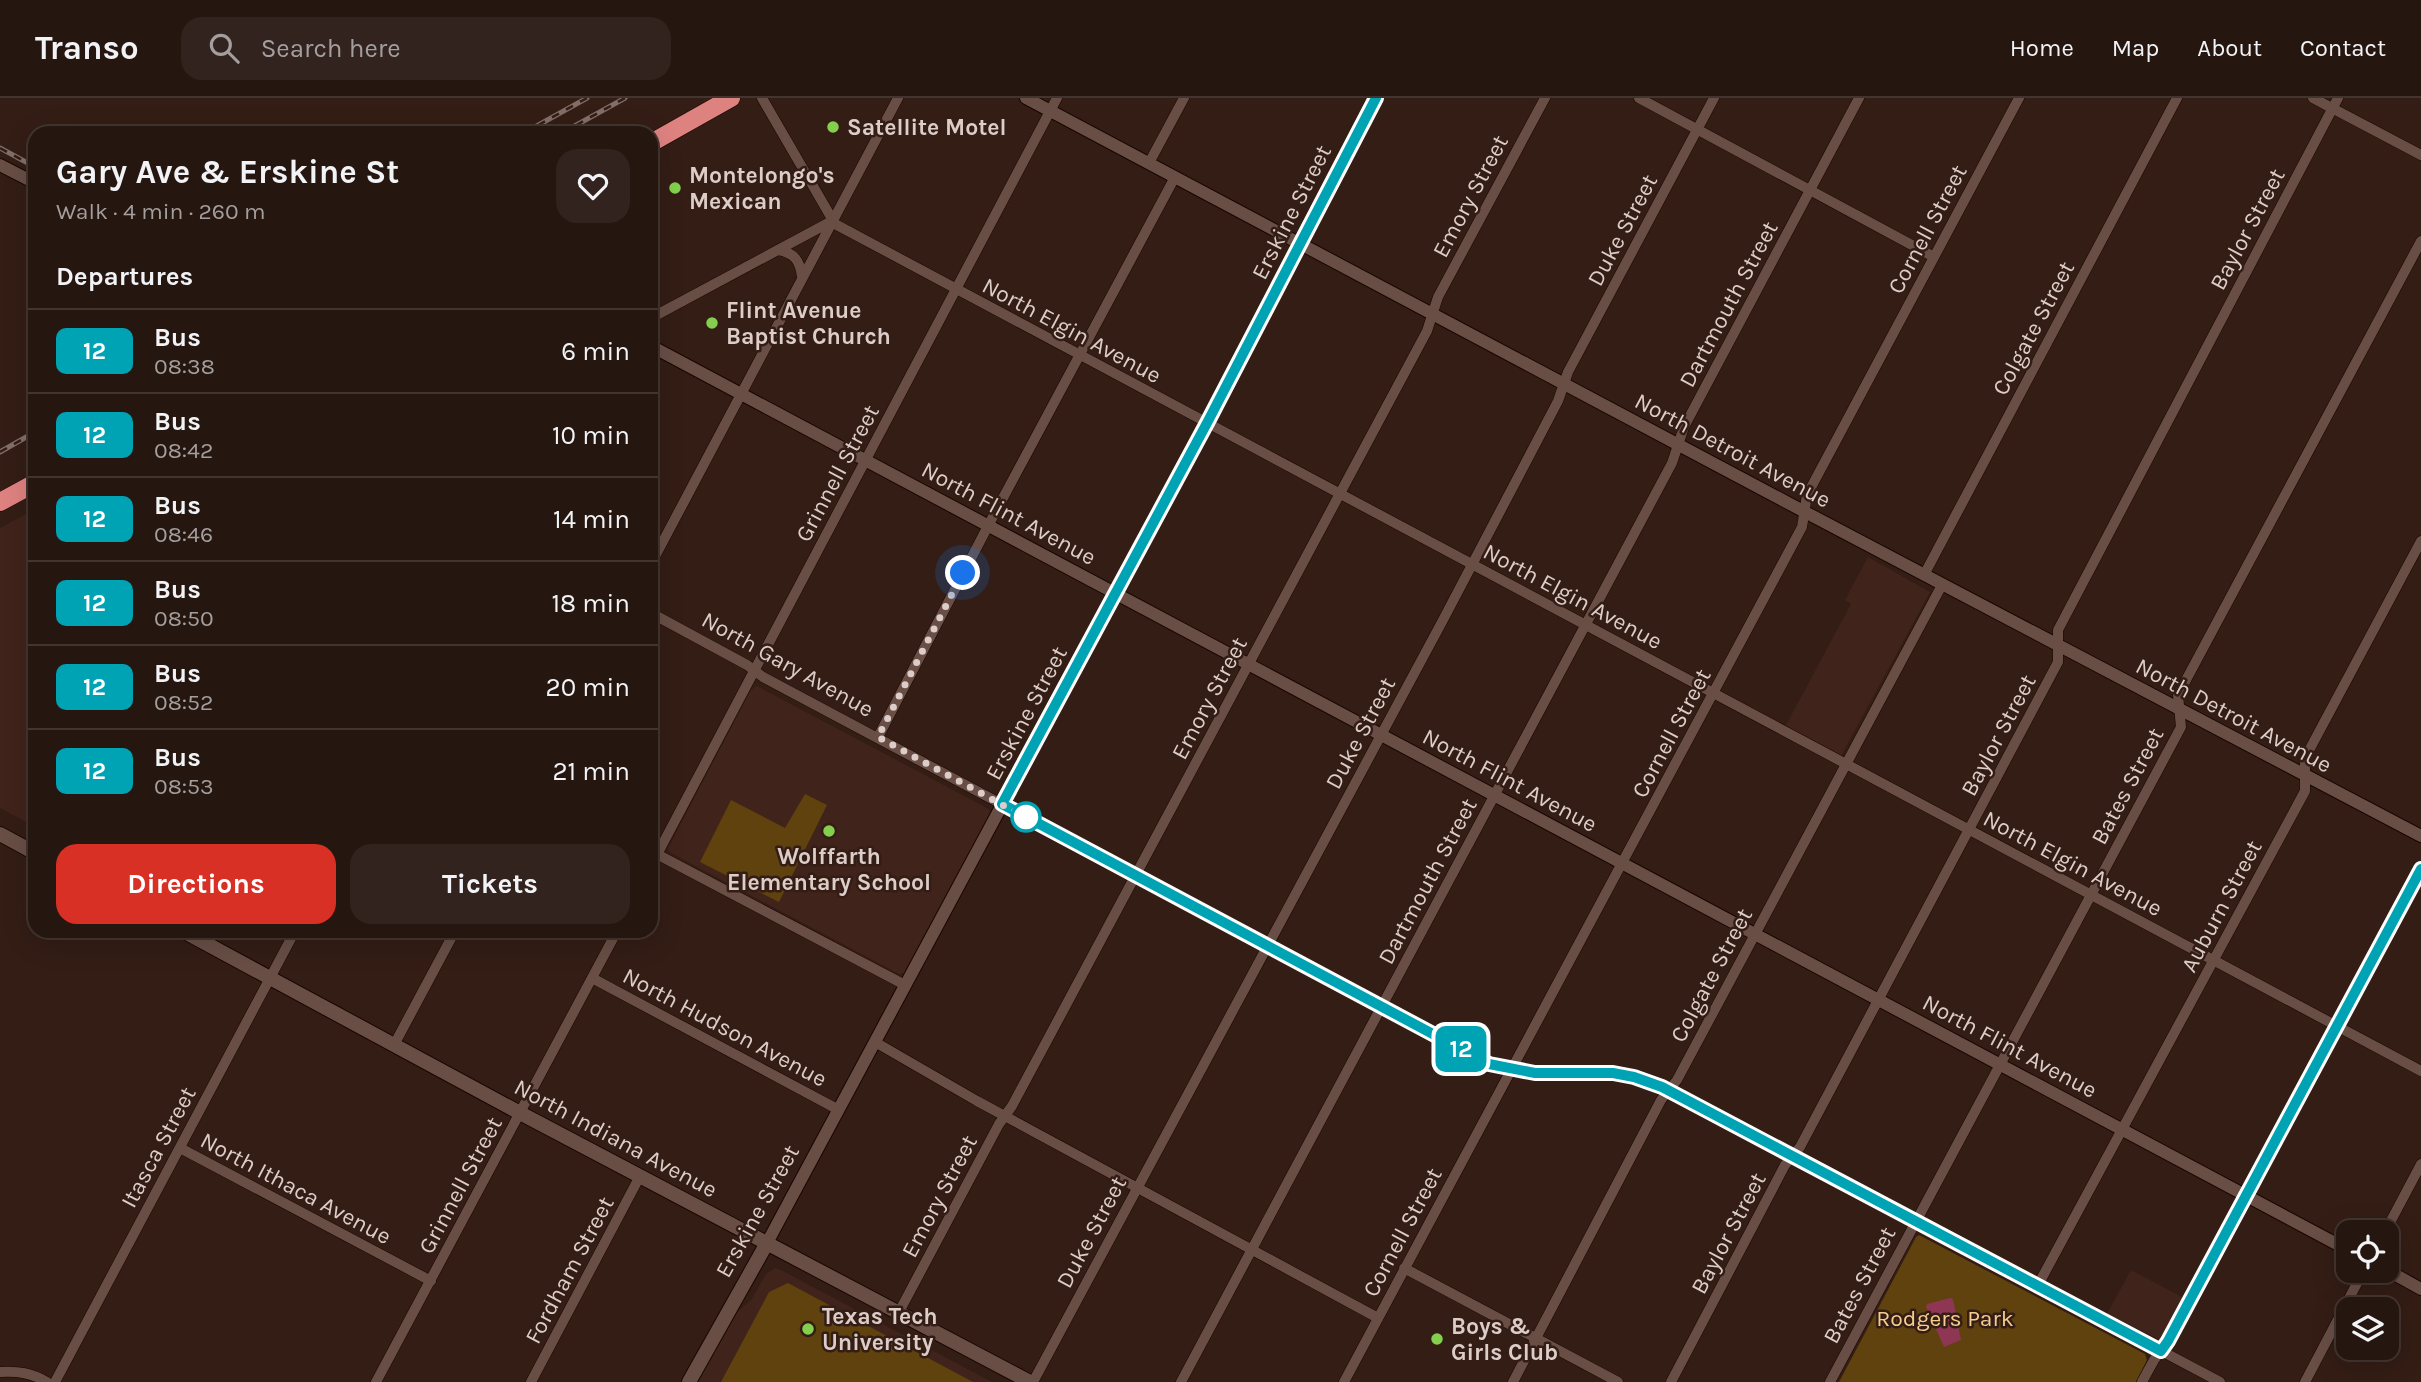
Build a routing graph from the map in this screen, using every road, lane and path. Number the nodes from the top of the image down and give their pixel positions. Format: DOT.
graph roads {
  1 [pos="731,98"];
  2 [pos="762,98"];
  3 [pos="898,98"];
  4 [pos="1026,98"];
  5 [pos="1057,98"];
  6 [pos="1184,98"];
  7 [pos="1377,98"];
  8 [pos="1545,98"];
  9 [pos="1639,98"];
  10 [pos="1714,98"];
  11 [pos="1859,98"];
  12 [pos="2019,98"];
  13 [pos="2177,98"];
  14 [pos="2313,98"];
  15 [pos="2338,98"];
  16 [pos="2332,108"];
  17 [pos="1050,110"];
  18 [pos="1698,129"];
  19 [pos="658,139"];
  20 [pos="2421,155"];
  21 [pos="1149,163"];
  22 [pos="0,165"];
  23 [pos="1175,177"];
  24 [pos="28,179"];
  25 [pos="1810,190"];
  26 [pos="833,220"];
  27 [pos="2421,241"];
  28 [pos="1301,243"];
  29 [pos="777,250"];
  30 [pos="1934,257"];
  31 [pos="802,278"];
  32 [pos="956,290"];
  33 [pos="658,314"];
  34 [pos="1432,315"];
  35 [pos="658,350"];
  36 [pos="1081,356"];
  37 [pos="1564,384"];
  38 [pos="741,394"];
  39 [pos="1207,423"];
  40 [pos="1678,445"];
  41 [pos="866,460"];
  42 [pos="28,487"];
  43 [pos="1340,494"];
  44 [pos="0,502"];
  45 [pos="1805,512"];
  46 [pos="988,526"];
  47 [pos="2421,541"];
  48 [pos="658,551"];
  49 [pos="1472,564"];
  50 [pos="1924,575"];
  51 [pos="1942,585"];
  52 [pos="1116,594"];
  53 [pos="658,617"];
  54 [pos="1585,624"];
  55 [pos="2058,646"];
  56 [pos="1249,664"];
  57 [pos="754,670"];
  58 [pos="1714,693"];
  59 [pos="2179,710"];
  60 [pos="1381,735"];
  61 [pos="878,737"];
  62 [pos="1846,764"];
  63 [pos="2305,776"];
  64 [pos="1494,795"];
  65 [pos="1002,804"];
  66 [pos="1969,829"];
  67 [pos="0,834"];
  68 [pos="2421,836"];
  69 [pos="658,846"];
  70 [pos="28,849"];
  71 [pos="658,855"];
  72 [pos="1623,864"];
  73 [pos="2421,869"];
  74 [pos="1136,876"];
  75 [pos="2091,894"];
  76 [pos="1755,934"];
  77 [pos="196,938"];
  78 [pos="291,938"];
  79 [pos="451,938"];
  80 [pos="613,938"];
  81 [pos="1267,946"];
  82 [pos="2214,960"];
  83 [pos="270,978"];
  84 [pos="592,978"];
  85 [pos="905,985"];
  86 [pos="1878,1000"];
  87 [pos="1382,1007"];
  88 [pos="2337,1026"];
  89 [pos="875,1042"];
  90 [pos="394,1045"];
  91 [pos="2000,1065"];
  92 [pos="1512,1070"];
  93 [pos="2421,1071"];
  94 [pos="1669,1090"];
  95 [pos="839,1110"];
  96 [pos="520,1113"];
  97 [pos="1005,1116"];
  98 [pos="2122,1130"];
  99 [pos="180,1148"];
  100 [pos="1793,1155"];
  101 [pos="2421,1164"];
  102 [pos="640,1176"];
  103 [pos="1137,1188"];
  104 [pos="2246,1196"];
  105 [pos="1916,1220"];
  106 [pos="2391,1220"];
  107 [pos="767,1243"];
  108 [pos="2336,1244"];
  109 [pos="1252,1250"];
  110 [pos="1404,1268"];
  111 [pos="2399,1277"];
  112 [pos="430,1281"];
  113 [pos="2357,1283"];
  114 [pos="2038,1285"];
  115 [pos="2421,1289"];
  116 [pos="899,1312"];
  117 [pos="1378,1318"];
  118 [pos="1536,1338"];
  119 [pos="2161,1351"];
  120 [pos="0,1372"];
  121 [pos="47,1382"];
  122 [pos="55,1382"];
  123 [pos="376,1382"];
  124 [pos="531,1382"];
  125 [pos="689,1382"];
  126 [pos="1031,1382"];
  127 [pos="1181,1382"];
  128 [pos="1344,1382"];
  129 [pos="1513,1382"];
  130 [pos="1618,1382"];
  131 [pos="1671,1382"];
  132 [pos="1829,1382"];
  133 [pos="2142,1382"];
  134 [pos="2220,1382"];
  135 [pos="2305,1382"];
  1 -- 19 [label="highway"];
  2 -- 26 [label="street"];
  3 -- 26 [label="street"];
  4 -- 17 [label="street, North Detroit Avenue"];
  5 -- 17 [label="street, Grinnell Street"];
  6 -- 21 [label="street"];
  7 -- 28 [label="street, Erskine Street"];
  8 -- 34 [label="street, Emory Street"];
  9 -- 18 [label="street"];
  10 -- 18 [label="street, Duke Street"];
  11 -- 25 [label="street, Dartmouth Street"];
  12 -- 30 [label="street, Cornell Street"];
  13 -- 50 [label="street, Colgate Street"];
  14 -- 16 [label="street"];
  15 -- 16 [label="street, Baylor Street"];
  16 -- 20 [label="street"];
  16 -- 55 [label="street, Baylor Street"];
  17 -- 21 [label="street, North Detroit Avenue"];
  17 -- 32 [label="street, Grinnell Street"];
  18 -- 25 [label="street"];
  18 -- 37 [label="street, Duke Street"];
  21 -- 23 [label="street, North Detroit Avenue"];
  22 -- 24 [label="street"];
  23 -- 28 [label="street, North Detroit Avenue"];
  23 -- 36 [label="street"];
  25 -- 30 [label="street"];
  25 -- 40 [label="street, Dartmouth Street"];
  26 -- 29 [label="street"];
  26 -- 31 [label="street"];
  26 -- 32 [label="street, North Elgin Avenue"];
  27 -- 59 [label="street, Bates Street"];
  28 -- 34 [label="street, North Detroit Avenue"];
  28 -- 39 [label="street, Erskine Street"];
  29 -- 31 [label="street"];
  29 -- 33 [label="street"];
  30 -- 45 [label="street, Cornell Street"];
  31 -- 38 [label="street"];
  32 -- 36 [label="street, North Elgin Avenue"];
  32 -- 41 [label="street, Grinnell Street"];
  34 -- 37 [label="street, North Detroit Avenue"];
  34 -- 43 [label="street, Emory Street"];
  35 -- 38 [label="street, North Flint Avenue"];
  36 -- 39 [label="street, North Elgin Avenue"];
  36 -- 46 [label="street"];
  37 -- 40 [label="street, North Detroit Avenue"];
  37 -- 49 [label="street, Duke Street"];
  38 -- 41 [label="street, North Flint Avenue"];
  38 -- 48 [label="street"];
  39 -- 43 [label="street, North Elgin Avenue"];
  39 -- 52 [label="street, Erskine Street"];
  40 -- 45 [label="street, North Detroit Avenue"];
  40 -- 54 [label="street, Dartmouth Street"];
  41 -- 46 [label="street, North Flint Avenue"];
  41 -- 57 [label="street, Grinnell Street"];
  42 -- 44 [label="highway"];
  43 -- 49 [label="street, North Elgin Avenue"];
  43 -- 56 [label="street, Emory Street"];
  45 -- 50 [label="street, North Detroit Avenue"];
  45 -- 58 [label="street, Cornell Street"];
  46 -- 52 [label="street, North Flint Avenue"];
  46 -- 61 [label="street"];
  47 -- 63 [label="street, Auburn Street"];
  49 -- 54 [label="street, North Elgin Avenue"];
  49 -- 60 [label="street, Duke Street"];
  50 -- 51 [label="street, North Detroit Avenue"];
  51 -- 55 [label="street, North Detroit Avenue"];
  51 -- 62 [label="street, Colgate Street"];
  52 -- 56 [label="street, North Flint Avenue"];
  52 -- 65 [label="street, Erskine Street"];
  53 -- 57 [label="street, North Gary Avenue"];
  54 -- 58 [label="street, North Elgin Avenue"];
  54 -- 64 [label="street, Dartmouth Street"];
  55 -- 59 [label="street, North Detroit Avenue"];
  55 -- 66 [label="street, Baylor Street"];
  56 -- 60 [label="street, North Flint Avenue"];
  56 -- 74 [label="street, Emory Street"];
  57 -- 61 [label="street, North Gary Avenue"];
  57 -- 69 [label="street, Grinnell Street"];
  58 -- 62 [label="street, North Elgin Avenue"];
  58 -- 72 [label="street, Cornell Street"];
  59 -- 63 [label="street, North Detroit Avenue"];
  59 -- 75 [label="street, Bates Street"];
  60 -- 64 [label="street, North Flint Avenue"];
  60 -- 81 [label="street, Duke Street"];
  61 -- 65 [label="street, North Gary Avenue"];
  62 -- 66 [label="street, North Elgin Avenue"];
  62 -- 76 [label="street, Colgate Street"];
  63 -- 68 [label="street, North Detroit Avenue"];
  63 -- 82 [label="street, Auburn Street"];
  64 -- 72 [label="street, North Flint Avenue"];
  64 -- 87 [label="street, Dartmouth Street"];
  65 -- 74 [label="street, North Gary Avenue"];
  65 -- 85 [label="street, Erskine Street"];
  66 -- 75 [label="street, North Elgin Avenue"];
  66 -- 86 [label="street, Baylor Street"];
  67 -- 70 [label="main road"];
  71 -- 85 [label="street"];
  72 -- 76 [label="street, North Flint Avenue"];
  72 -- 92 [label="street, Cornell Street"];
  73 -- 88 [label="street"];
  74 -- 81 [label="street, North Gary Avenue"];
  74 -- 97 [label="street, Emory Street"];
  75 -- 82 [label="street, North Elgin Avenue"];
  75 -- 91 [label="street, Bates Street"];
  76 -- 86 [label="street, North Flint Avenue"];
  76 -- 94 [label="street, Colgate Street"];
  77 -- 83 [label="main road, North Indiana Avenue"];
  78 -- 83 [label="street, Itasca Street"];
  79 -- 90 [label="street"];
  80 -- 84 [label="street, Grinnell Street"];
  81 -- 87 [label="street, North Gary Avenue"];
  81 -- 103 [label="street, Duke Street"];
  82 -- 88 [label="street, North Elgin Avenue"];
  82 -- 98 [label="street, Auburn Street"];
  83 -- 90 [label="main road, North Indiana Avenue"];
  83 -- 99 [label="street, Itasca Street"];
  84 -- 95 [label="street, North Hudson Avenue"];
  84 -- 96 [label="street, Grinnell Street"];
  85 -- 89 [label="street, Erskine Street"];
  86 -- 91 [label="street, North Flint Avenue"];
  86 -- 100 [label="street, Baylor Street"];
  87 -- 92 [label="street, North Gary Avenue"];
  87 -- 109 [label="street, Dartmouth Street"];
  88 -- 93 [label="street, North Elgin Avenue"];
  88 -- 104 [label="street"];
  89 -- 95 [label="street, Erskine Street"];
  89 -- 97 [label="street"];
  90 -- 96 [label="main road, North Indiana Avenue"];
  91 -- 98 [label="street, North Flint Avenue"];
  91 -- 105 [label="street, Bates Street"];
  92 -- 94 [label="street, North Gary Avenue"];
  92 -- 110 [label="street, Cornell Street"];
  94 -- 100 [label="street, North Gary Avenue"];
  94 -- 118 [label="street, Colgate Street"];
  95 -- 107 [label="street, Erskine Street"];
  96 -- 102 [label="main road, North Indiana Avenue"];
  96 -- 112 [label="street, Grinnell Street"];
  97 -- 103 [label="street"];
  97 -- 116 [label="street, Emory Street"];
  98 -- 104 [label="street, North Flint Avenue"];
  98 -- 114 [label="street, Auburn Street"];
  99 -- 112 [label="street, North Ithaca Avenue"];
  99 -- 122 [label="street, Itasca Street"];
  100 -- 105 [label="street, North Gary Avenue"];
  100 -- 131 [label="street, Baylor Street"];
  101 -- 106 [label="street"];
  102 -- 107 [label="main road, North Indiana Avenue"];
  102 -- 124 [label="street, Fordham Street"];
  103 -- 109 [label="street"];
  103 -- 126 [label="street, Duke Street"];
  104 -- 108 [label="street, North Flint Avenue"];
  104 -- 119 [label="street"];
  105 -- 114 [label="street, North Gary Avenue"];
  105 -- 132 [label="street, Bates Street"];
  107 -- 116 [label="main road, North Indiana Avenue"];
  107 -- 125 [label="main road, Erskine Street"];
  109 -- 117 [label="street"];
  109 -- 127 [label="street, Dartmouth Street"];
  110 -- 117 [label="street, Cornell Street"];
  110 -- 118 [label="street"];
  111 -- 115 [label="street"];
  112 -- 123 [label="street, Grinnell Street"];
  113 -- 135 [label="street"];
  114 -- 119 [label="street, North Gary Avenue"];
  116 -- 126 [label="main road, North Indiana Avenue"];
  117 -- 128 [label="street, Cornell Street"];
  118 -- 129 [label="street, Colgate Street"];
  118 -- 130 [label="street"];
  119 -- 133 [label="street"];
  119 -- 134 [label="street, North Gary Avenue"];
  120 -- 121 [label="street"];
}
